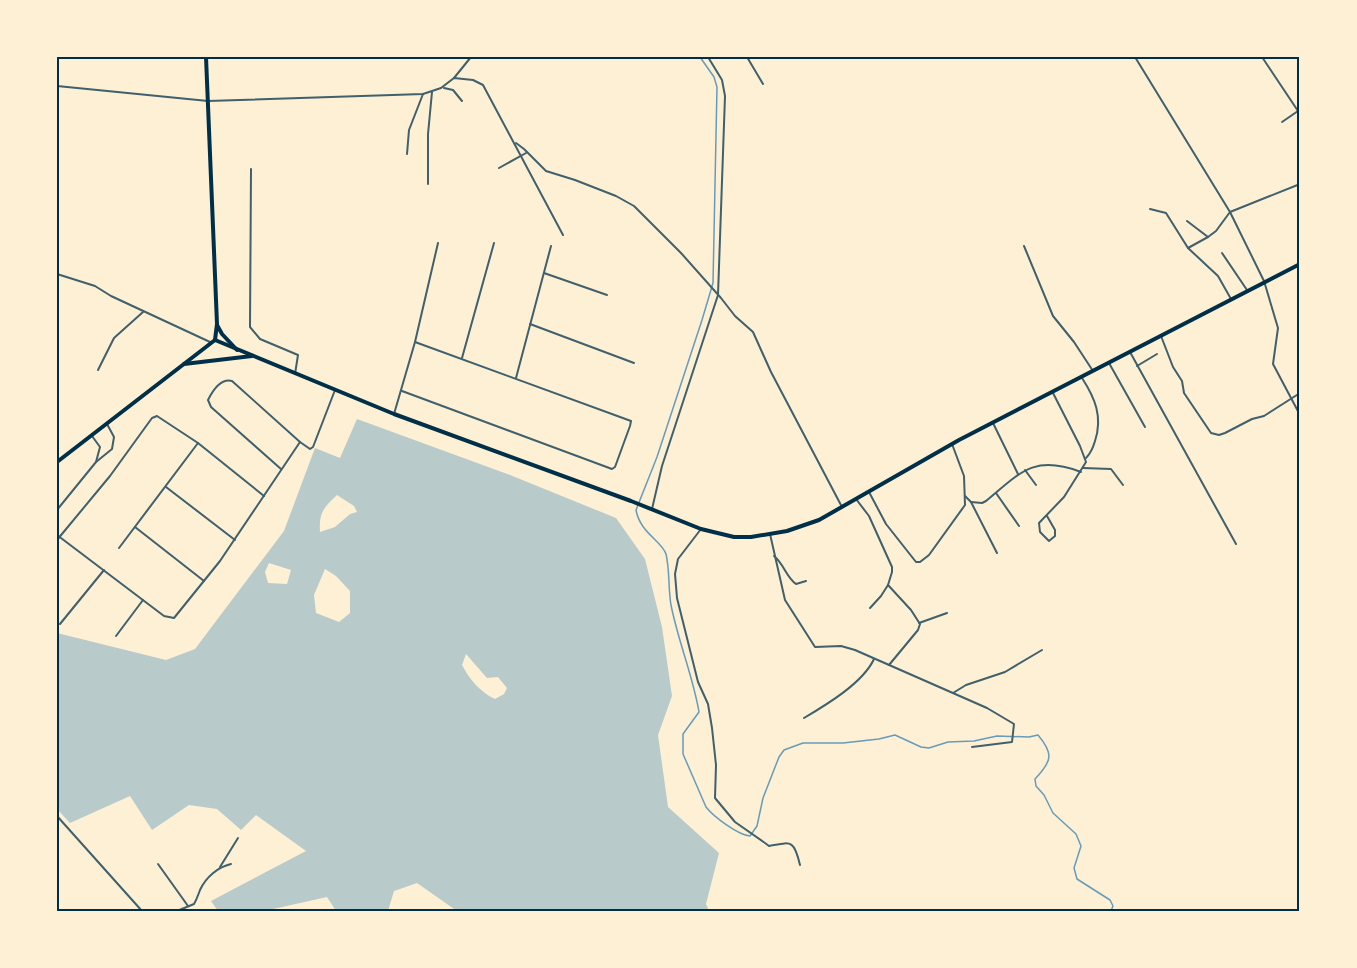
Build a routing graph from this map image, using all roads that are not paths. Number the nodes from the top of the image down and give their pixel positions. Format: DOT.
graph roads {
  1 [pos="206,57"];
  2 [pos="471,57"];
  3 [pos="708,57"];
  4 [pos="747,57"];
  5 [pos="1135,57"];
  6 [pos="1262,57"];
  7 [pos="454,78"];
  8 [pos="763,84"];
  9 [pos="57,86"];
  10 [pos="441,88"];
  11 [pos="432,92"];
  12 [pos="423,94"];
  13 [pos="208,101"];
  14 [pos="462,101"];
  15 [pos="1300,106"];
  16 [pos="1298,111"];
  17 [pos="1282,122"];
  18 [pos="516,143"];
  19 [pos="526,152"];
  20 [pos="407,154"];
  21 [pos="520,156"];
  22 [pos="499,168"];
  23 [pos="251,169"];
  24 [pos="428,184"];
  25 [pos="1300,184"];
  26 [pos="1150,209"];
  27 [pos="1230,212"];
  28 [pos="1187,220"];
  29 [pos="563,235"];
  30 [pos="1208,237"];
  31 [pos="438,243"];
  32 [pos="494,243"];
  33 [pos="551,246"];
  34 [pos="1024,246"];
  35 [pos="1188,248"];
  36 [pos="1222,253"];
  37 [pos="1300,264"];
  38 [pos="544,273"];
  39 [pos="57,274"];
  40 [pos="1264,281"];
  41 [pos="1247,290"];
  42 [pos="607,295"];
  43 [pos="718,295"];
  44 [pos="1231,299"];
  45 [pos="144,311"];
  46 [pos="217,324"];
  47 [pos="530,324"];
  48 [pos="1161,335"];
  49 [pos="214,342"];
  50 [pos="415,342"];
  51 [pos="237,350"];
  52 [pos="1129,351"];
  53 [pos="1157,354"];
  54 [pos="252,356"];
  55 [pos="462,358"];
  56 [pos="634,363"];
  57 [pos="1109,363"];
  58 [pos="183,364"];
  59 [pos="1137,366"];
  60 [pos="98,370"];
  61 [pos="1094,371"];
  62 [pos="295,374"];
  63 [pos="516,378"];
  64 [pos="1082,378"];
  65 [pos="335,390"];
  66 [pos="402,391"];
  67 [pos="1053,393"];
  68 [pos="1300,393"];
  69 [pos="1291,400"];
  70 [pos="394,414"];
  71 [pos="1300,415"];
  72 [pos="993,423"];
  73 [pos="107,424"];
  74 [pos="1145,427"];
  75 [pos="92,435"];
  76 [pos="300,442"];
  77 [pos="198,443"];
  78 [pos="952,444"];
  79 [pos="1085,459"];
  80 [pos="57,462"];
  81 [pos="96,462"];
  82 [pos="1083,468"];
  83 [pos="281,470"];
  84 [pos="1025,470"];
  85 [pos="1081,472"];
  86 [pos="1018,474"];
  87 [pos="1036,485"];
  88 [pos="1122,485"];
  89 [pos="165,486"];
  90 [pos="868,491"];
  91 [pos="996,493"];
  92 [pos="264,496"];
  93 [pos="965,496"];
  94 [pos="855,499"];
  95 [pos="971,502"];
  96 [pos="842,507"];
  97 [pos="652,509"];
  98 [pos="57,510"];
  99 [pos="1047,516"];
  100 [pos="1019,526"];
  101 [pos="135,527"];
  102 [pos="701,529"];
  103 [pos="770,534"];
  104 [pos="59,536"];
  105 [pos="57,540"];
  106 [pos="235,540"];
  107 [pos="1236,544"];
  108 [pos="119,548"];
  109 [pos="996,553"];
  110 [pos="774,556"];
  111 [pos="104,570"];
  112 [pos="204,581"];
  113 [pos="806,581"];
  114 [pos="888,585"];
  115 [pos="143,600"];
  116 [pos="870,608"];
  117 [pos="947,613"];
  118 [pos="919,622"];
  119 [pos="60,624"];
  120 [pos="116,636"];
  121 [pos="1042,650"];
  122 [pos="875,659"];
  123 [pos="889,664"];
  124 [pos="953,693"];
  125 [pos="804,718"];
  126 [pos="972,747"];
  127 [pos="57,816"];
  128 [pos="238,838"];
  129 [pos="158,864"];
  130 [pos="231,864"];
  131 [pos="800,865"];
  132 [pos="220,867"];
  133 [pos="188,907"];
  134 [pos="142,911"];
  135 [pos="177,911"];
  1 -- 13 [label="main road"];
  2 -- 7 [label="street"];
  3 -- 43 [label="street"];
  4 -- 8 [label="street"];
  5 -- 27 [label="street"];
  6 -- 16 [label="street"];
  7 -- 10 [label="street"];
  7 -- 18 [label="street"];
  9 -- 13 [label="street"];
  10 -- 11 [label="street"];
  10 -- 14 [label="street"];
  11 -- 12 [label="street"];
  11 -- 24 [label="street"];
  12 -- 13 [label="street"];
  12 -- 20 [label="street"];
  13 -- 46 [label="main road"];
  15 -- 16 [label="street"];
  16 -- 17 [label="street"];
  18 -- 19 [label="street"];
  18 -- 21 [label="street"];
  19 -- 21 [label="street"];
  19 -- 43 [label="street"];
  21 -- 22 [label="street"];
  21 -- 29 [label="street"];
  23 -- 62 [label="street"];
  25 -- 27 [label="street"];
  26 -- 35 [label="street"];
  27 -- 30 [label="street"];
  27 -- 40 [label="street"];
  28 -- 30 [label="street"];
  30 -- 35 [label="street"];
  31 -- 50 [label="street"];
  32 -- 55 [label="street"];
  33 -- 38 [label="street"];
  34 -- 61 [label="street"];
  35 -- 44 [label="street"];
  36 -- 41 [label="street"];
  37 -- 40 [label="main road"];
  38 -- 42 [label="street"];
  38 -- 47 [label="street"];
  39 -- 45 [label="street"];
  40 -- 41 [label="main road"];
  40 -- 69 [label="street"];
  41 -- 44 [label="main road"];
  43 -- 96 [label="street"];
  43 -- 97 [label="street"];
  44 -- 48 [label="main road"];
  45 -- 49 [label="street"];
  45 -- 60 [label="street"];
  46 -- 49 [label="main road"];
  46 -- 51 [label="main road"];
  47 -- 56 [label="street"];
  47 -- 63 [label="street"];
  48 -- 52 [label="main road"];
  48 -- 69 [label="street"];
  49 -- 51 [label="main road"];
  49 -- 58 [label="main road"];
  50 -- 55 [label="street"];
  50 -- 66 [label="street"];
  51 -- 54 [label="main road"];
  52 -- 57 [label="main road"];
  52 -- 59 [label="street"];
  53 -- 59 [label="street"];
  54 -- 58 [label="main road"];
  54 -- 62 [label="main road"];
  55 -- 63 [label="street"];
  57 -- 61 [label="main road"];
  57 -- 74 [label="street"];
  58 -- 73 [label="main road"];
  59 -- 107 [label="street"];
  61 -- 64 [label="main road"];
  62 -- 65 [label="main road"];
  63 -- 66 [label="street"];
  64 -- 67 [label="main road"];
  64 -- 79 [label="street"];
  65 -- 70 [label="main road"];
  65 -- 76 [label="street"];
  66 -- 70 [label="street"];
  67 -- 72 [label="main road"];
  67 -- 79 [label="street"];
  68 -- 69 [label="street"];
  69 -- 71 [label="street"];
  70 -- 97 [label="main road"];
  72 -- 78 [label="main road"];
  72 -- 86 [label="street"];
  73 -- 75 [label="main road"];
  73 -- 81 [label="street"];
  75 -- 80 [label="main road"];
  75 -- 81 [label="street"];
  76 -- 83 [label="street"];
  76 -- 83 [label="street"];
  77 -- 89 [label="street"];
  77 -- 92 [label="street"];
  77 -- 104 [label="street"];
  78 -- 90 [label="main road"];
  78 -- 93 [label="street"];
  79 -- 82 [label="street"];
  81 -- 98 [label="street"];
  82 -- 85 [label="street"];
  82 -- 88 [label="street"];
  83 -- 92 [label="street"];
  84 -- 85 [label="street"];
  84 -- 86 [label="street"];
  84 -- 87 [label="street"];
  85 -- 99 [label="street"];
  86 -- 91 [label="street"];
  89 -- 101 [label="street"];
  89 -- 106 [label="street"];
  90 -- 93 [label="street"];
  90 -- 94 [label="main road"];
  91 -- 95 [label="street"];
  91 -- 100 [label="street"];
  92 -- 106 [label="street"];
  93 -- 95 [label="street"];
  94 -- 96 [label="main road"];
  94 -- 114 [label="street"];
  95 -- 109 [label="street"];
  96 -- 103 [label="main road"];
  97 -- 102 [label="main road"];
  99 -- 99 [label="street"];
  101 -- 108 [label="street"];
  101 -- 112 [label="street"];
  102 -- 103 [label="main road"];
  102 -- 131 [label="street"];
  103 -- 110 [label="street"];
  104 -- 105 [label="street"];
  104 -- 111 [label="street"];
  106 -- 112 [label="street"];
  110 -- 113 [label="street"];
  110 -- 122 [label="street"];
  111 -- 115 [label="street"];
  111 -- 119 [label="street"];
  112 -- 115 [label="street"];
  114 -- 116 [label="street"];
  114 -- 118 [label="street"];
  115 -- 120 [label="street"];
  117 -- 118 [label="street"];
  118 -- 123 [label="street"];
  121 -- 124 [label="street"];
  122 -- 123 [label="street"];
  122 -- 125 [label="street"];
  123 -- 124 [label="street"];
  124 -- 126 [label="street"];
  127 -- 134 [label="street"];
  128 -- 132 [label="street"];
  129 -- 133 [label="street"];
  130 -- 132 [label="street"];
  132 -- 133 [label="street"];
  133 -- 135 [label="street"];
}
